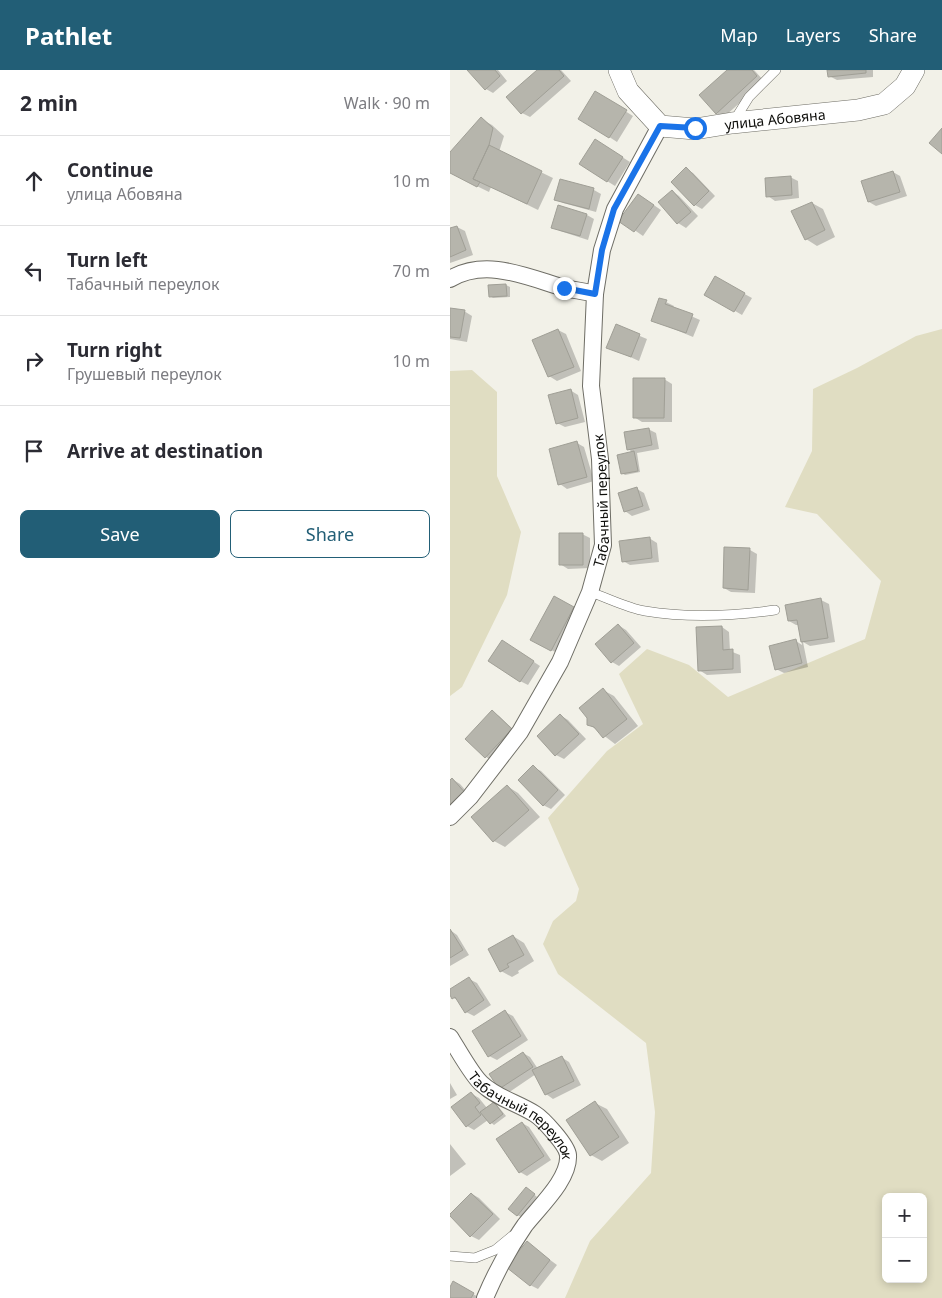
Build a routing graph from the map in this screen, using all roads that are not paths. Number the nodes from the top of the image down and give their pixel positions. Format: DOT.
graph roads {
  1 [pos="619,70"];
  2 [pos="776,70"];
  3 [pos="914,70"];
  4 [pos="732,123"];
  5 [pos="660,126"];
  6 [pos="450,279"];
  7 [pos="595,294"];
  8 [pos="590,592"];
  9 [pos="775,610"];
  10 [pos="450,817"];
  11 [pos="450,1037"];
  12 [pos="525,1225"];
  13 [pos="450,1256"];
  14 [pos="485,1298"];
  1 -- 5 [label="street"];
  2 -- 4 [label="lane"];
  3 -- 4 [label="street, улица Абовяна"];
  4 -- 5 [label="street, улица Абовяна"];
  5 -- 7 [label="street, Табачный переулок"];
  6 -- 7 [label="street"];
  7 -- 8 [label="street, Табачный переулок"];
  8 -- 9 [label="lane"];
  8 -- 10 [label="street, Табачный переулок"];
  11 -- 12 [label="street, Табачный переулок"];
  12 -- 13 [label="lane"];
  12 -- 14 [label="street, Табачный переулок"];
}
